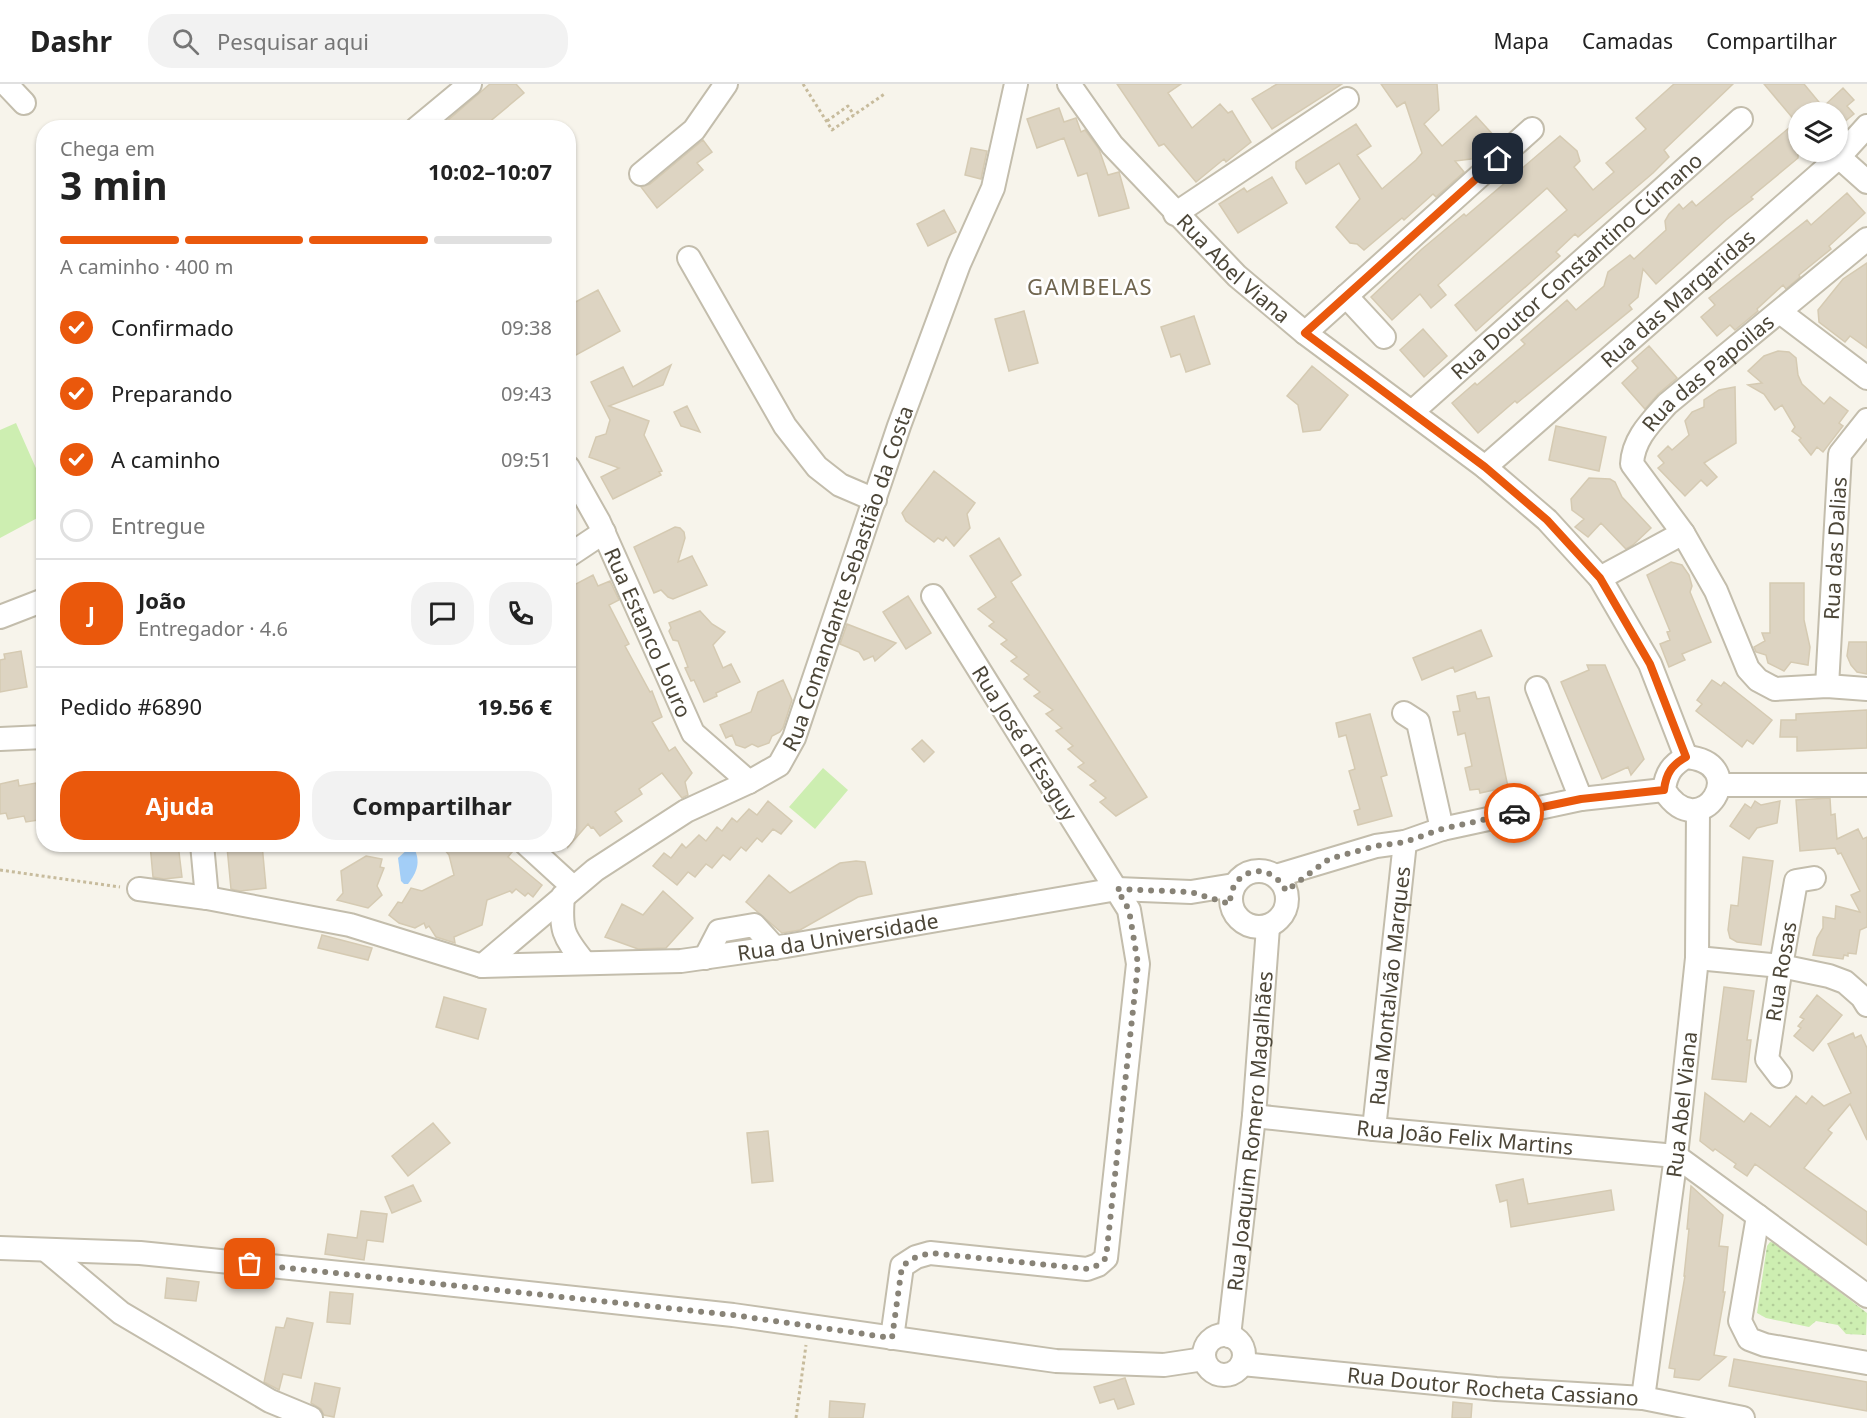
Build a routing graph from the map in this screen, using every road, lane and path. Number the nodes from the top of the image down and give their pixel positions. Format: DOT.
graph roads {
  1 [pos="6,84"];
  2 [pos="470,84"];
  3 [pos="726,84"];
  4 [pos="803,84"];
  5 [pos="1016,84"];
  6 [pos="1069,84"];
  7 [pos="886,93"];
  8 [pos="1347,99"];
  9 [pos="24,103"];
  10 [pos="854,115"];
  11 [pos="1741,119"];
  12 [pos="427,120"];
  13 [pos="827,121"];
  14 [pos="1867,126"];
  15 [pos="1532,129"];
  16 [pos="1848,148"];
  17 [pos="1834,162"];
  18 [pos="1844,162"];
  19 [pos="641,174"];
  20 [pos="1867,182"];
  21 [pos="1175,213"];
  22 [pos="1867,239"];
  23 [pos="689,258"];
  24 [pos="1346,296"];
  25 [pos="1780,312"];
  26 [pos="1305,333"];
  27 [pos="1384,337"];
  28 [pos="1867,378"];
  29 [pos="1412,412"];
  30 [pos="1867,420"];
  31 [pos="1485,467"];
  32 [pos="576,481"];
  33 [pos="875,500"];
  34 [pos="604,532"];
  35 [pos="1683,532"];
  36 [pos="576,551"];
  37 [pos="1600,578"];
  38 [pos="933,596"];
  39 [pos="36,603"];
  40 [pos="0,617"];
  41 [pos="1827,686"];
  42 [pos="1536,688"];
  43 [pos="1867,689"];
  44 [pos="1404,713"];
  45 [pos="36,737"];
  46 [pos="0,739"];
  47 [pos="1686,757"];
  48 [pos="749,782"];
  49 [pos="1720,785"];
  50 [pos="1867,785"];
  51 [pos="1664,790"];
  52 [pos="1581,799"];
  53 [pos="1698,810"];
  54 [pos="1442,829"];
  55 [pos="1405,842"];
  56 [pos="203,852"];
  57 [pos="533,852"];
  58 [pos="0,870"];
  59 [pos="1814,878"];
  60 [pos="1281,883"];
  61 [pos="139,889"];
  62 [pos="1117,889"];
  63 [pos="568,892"];
  64 [pos="1232,895"];
  65 [pos="207,898"];
  66 [pos="1268,927"];
  67 [pos="1697,958"];
  68 [pos="584,962"];
  69 [pos="482,966"];
  70 [pos="1781,966"];
  71 [pos="1867,1005"];
  72 [pos="1780,1076"];
  73 [pos="1254,1116"];
  74 [pos="1374,1130"];
  75 [pos="1676,1156"];
  76 [pos="1758,1216"];
  77 [pos="0,1248"];
  78 [pos="47,1251"];
  79 [pos="1867,1296"];
  80 [pos="808,1326"];
  81 [pos="1229,1336"];
  82 [pos="892,1338"];
  83 [pos="1204,1359"];
  84 [pos="1867,1363"];
  85 [pos="1242,1364"];
  86 [pos="1642,1398"];
  87 [pos="311,1418"];
  88 [pos="796,1418"];
  89 [pos="1743,1418"];
  1 -- 9 [label="street"];
  2 -- 12 [label="street"];
  3 -- 19 [label="street"];
  4 -- 13 [label="path"];
  5 -- 33 [label="street, Rua Comandante Sebastião da Costa"];
  6 -- 21 [label="street, Rua Abel Viana"];
  7 -- 10 [label="path"];
  8 -- 21 [label="street"];
  10 -- 13 [label="path"];
  10 -- 13 [label="path"];
  11 -- 29 [label="street, Rua Doutor Constantino Cúmano"];
  14 -- 16 [label="street, Rua das Margaridas"];
  15 -- 24 [label="street"];
  17 -- 31 [label="street, Rua das Margaridas"];
  18 -- 20 [label="street"];
  21 -- 26 [label="street, Rua Abel Viana"];
  22 -- 25 [label="street, Rua das Papoilas"];
  23 -- 33 [label="street"];
  24 -- 26 [label="street"];
  24 -- 27 [label="street"];
  25 -- 28 [label="street"];
  25 -- 35 [label="street, Rua das Papoilas"];
  26 -- 29 [label="street, Rua Abel Viana"];
  29 -- 31 [label="street, Rua Abel Viana"];
  30 -- 41 [label="street, Rua das Dalias"];
  31 -- 37 [label="street, Rua Abel Viana"];
  32 -- 34 [label="street, Rua Estanco Louro"];
  33 -- 48 [label="street, Rua Comandante Sebastião da Costa"];
  34 -- 36 [label="street"];
  34 -- 48 [label="street, Rua Estanco Louro"];
  35 -- 37 [label="street"];
  35 -- 41 [label="street, Rua das Papoilas"];
  37 -- 47 [label="street, Rua Abel Viana"];
  38 -- 62 [label="street, Rua José d´Esaguy"];
  39 -- 40 [label="street"];
  41 -- 43 [label="street, Rua das Papoilas"];
  42 -- 52 [label="street"];
  44 -- 54 [label="street"];
  45 -- 46 [label="street"];
  47 -- 49 [label="street"];
  47 -- 51 [label="street"];
  48 -- 63 [label="street, Rua Comandante Sebastião da Costa"];
  49 -- 50 [label="street"];
  49 -- 53 [label="street"];
  51 -- 52 [label="street, Rua da Universidade"];
  51 -- 53 [label="street"];
  52 -- 54 [label="street, Rua da Universidade"];
  53 -- 67 [label="street, Rua Abel Viana"];
  54 -- 55 [label="street, Rua da Universidade"];
  55 -- 60 [label="street, Rua da Universidade"];
  55 -- 74 [label="street, Rua Montalvão Marques"];
  56 -- 65 [label="street"];
  57 -- 63 [label="street"];
  58 -- 61 [label="path"];
  59 -- 70 [label="street, Rua Rosas"];
  60 -- 64 [label="street, Rua da Universidade"];
  60 -- 66 [label="street"];
  61 -- 65 [label="street, Rua da Universidade"];
  62 -- 64 [label="street, Rua da Universidade"];
  62 -- 68 [label="street, Rua da Universidade"];
  62 -- 82 [label="street, Rua José d´Esaguy"];
  63 -- 68 [label="street"];
  63 -- 69 [label="street, Rua Comandante Sebastião da Costa"];
  64 -- 66 [label="street"];
  65 -- 69 [label="street, Rua da Universidade"];
  66 -- 73 [label="street, Rua Joaquim Romero Magalhães"];
  67 -- 70 [label="street"];
  67 -- 75 [label="street, Rua Abel Viana"];
  68 -- 69 [label="street, Rua da Universidade"];
  70 -- 71 [label="street"];
  70 -- 72 [label="street, Rua Rosas"];
  73 -- 74 [label="street, Rua João Felix Martins"];
  73 -- 81 [label="street, Rua Joaquim Romero Magalhães"];
  74 -- 75 [label="street, Rua João Felix Martins"];
  75 -- 76 [label="street"];
  75 -- 86 [label="street, Rua Abel Viana"];
  76 -- 79 [label="street"];
  76 -- 84 [label="street"];
  77 -- 78 [label="street"];
  78 -- 80 [label="street"];
  78 -- 87 [label="street"];
  80 -- 82 [label="street"];
  80 -- 88 [label="path"];
  81 -- 83 [label="street"];
  81 -- 85 [label="street"];
  82 -- 83 [label="street"];
  83 -- 85 [label="street, Rua Doutor Rocheta Cassiano"];
  85 -- 86 [label="street, Rua Doutor Rocheta Cassiano"];
  86 -- 89 [label="street, Rua Doutor Rocheta Cassiano"];
}
